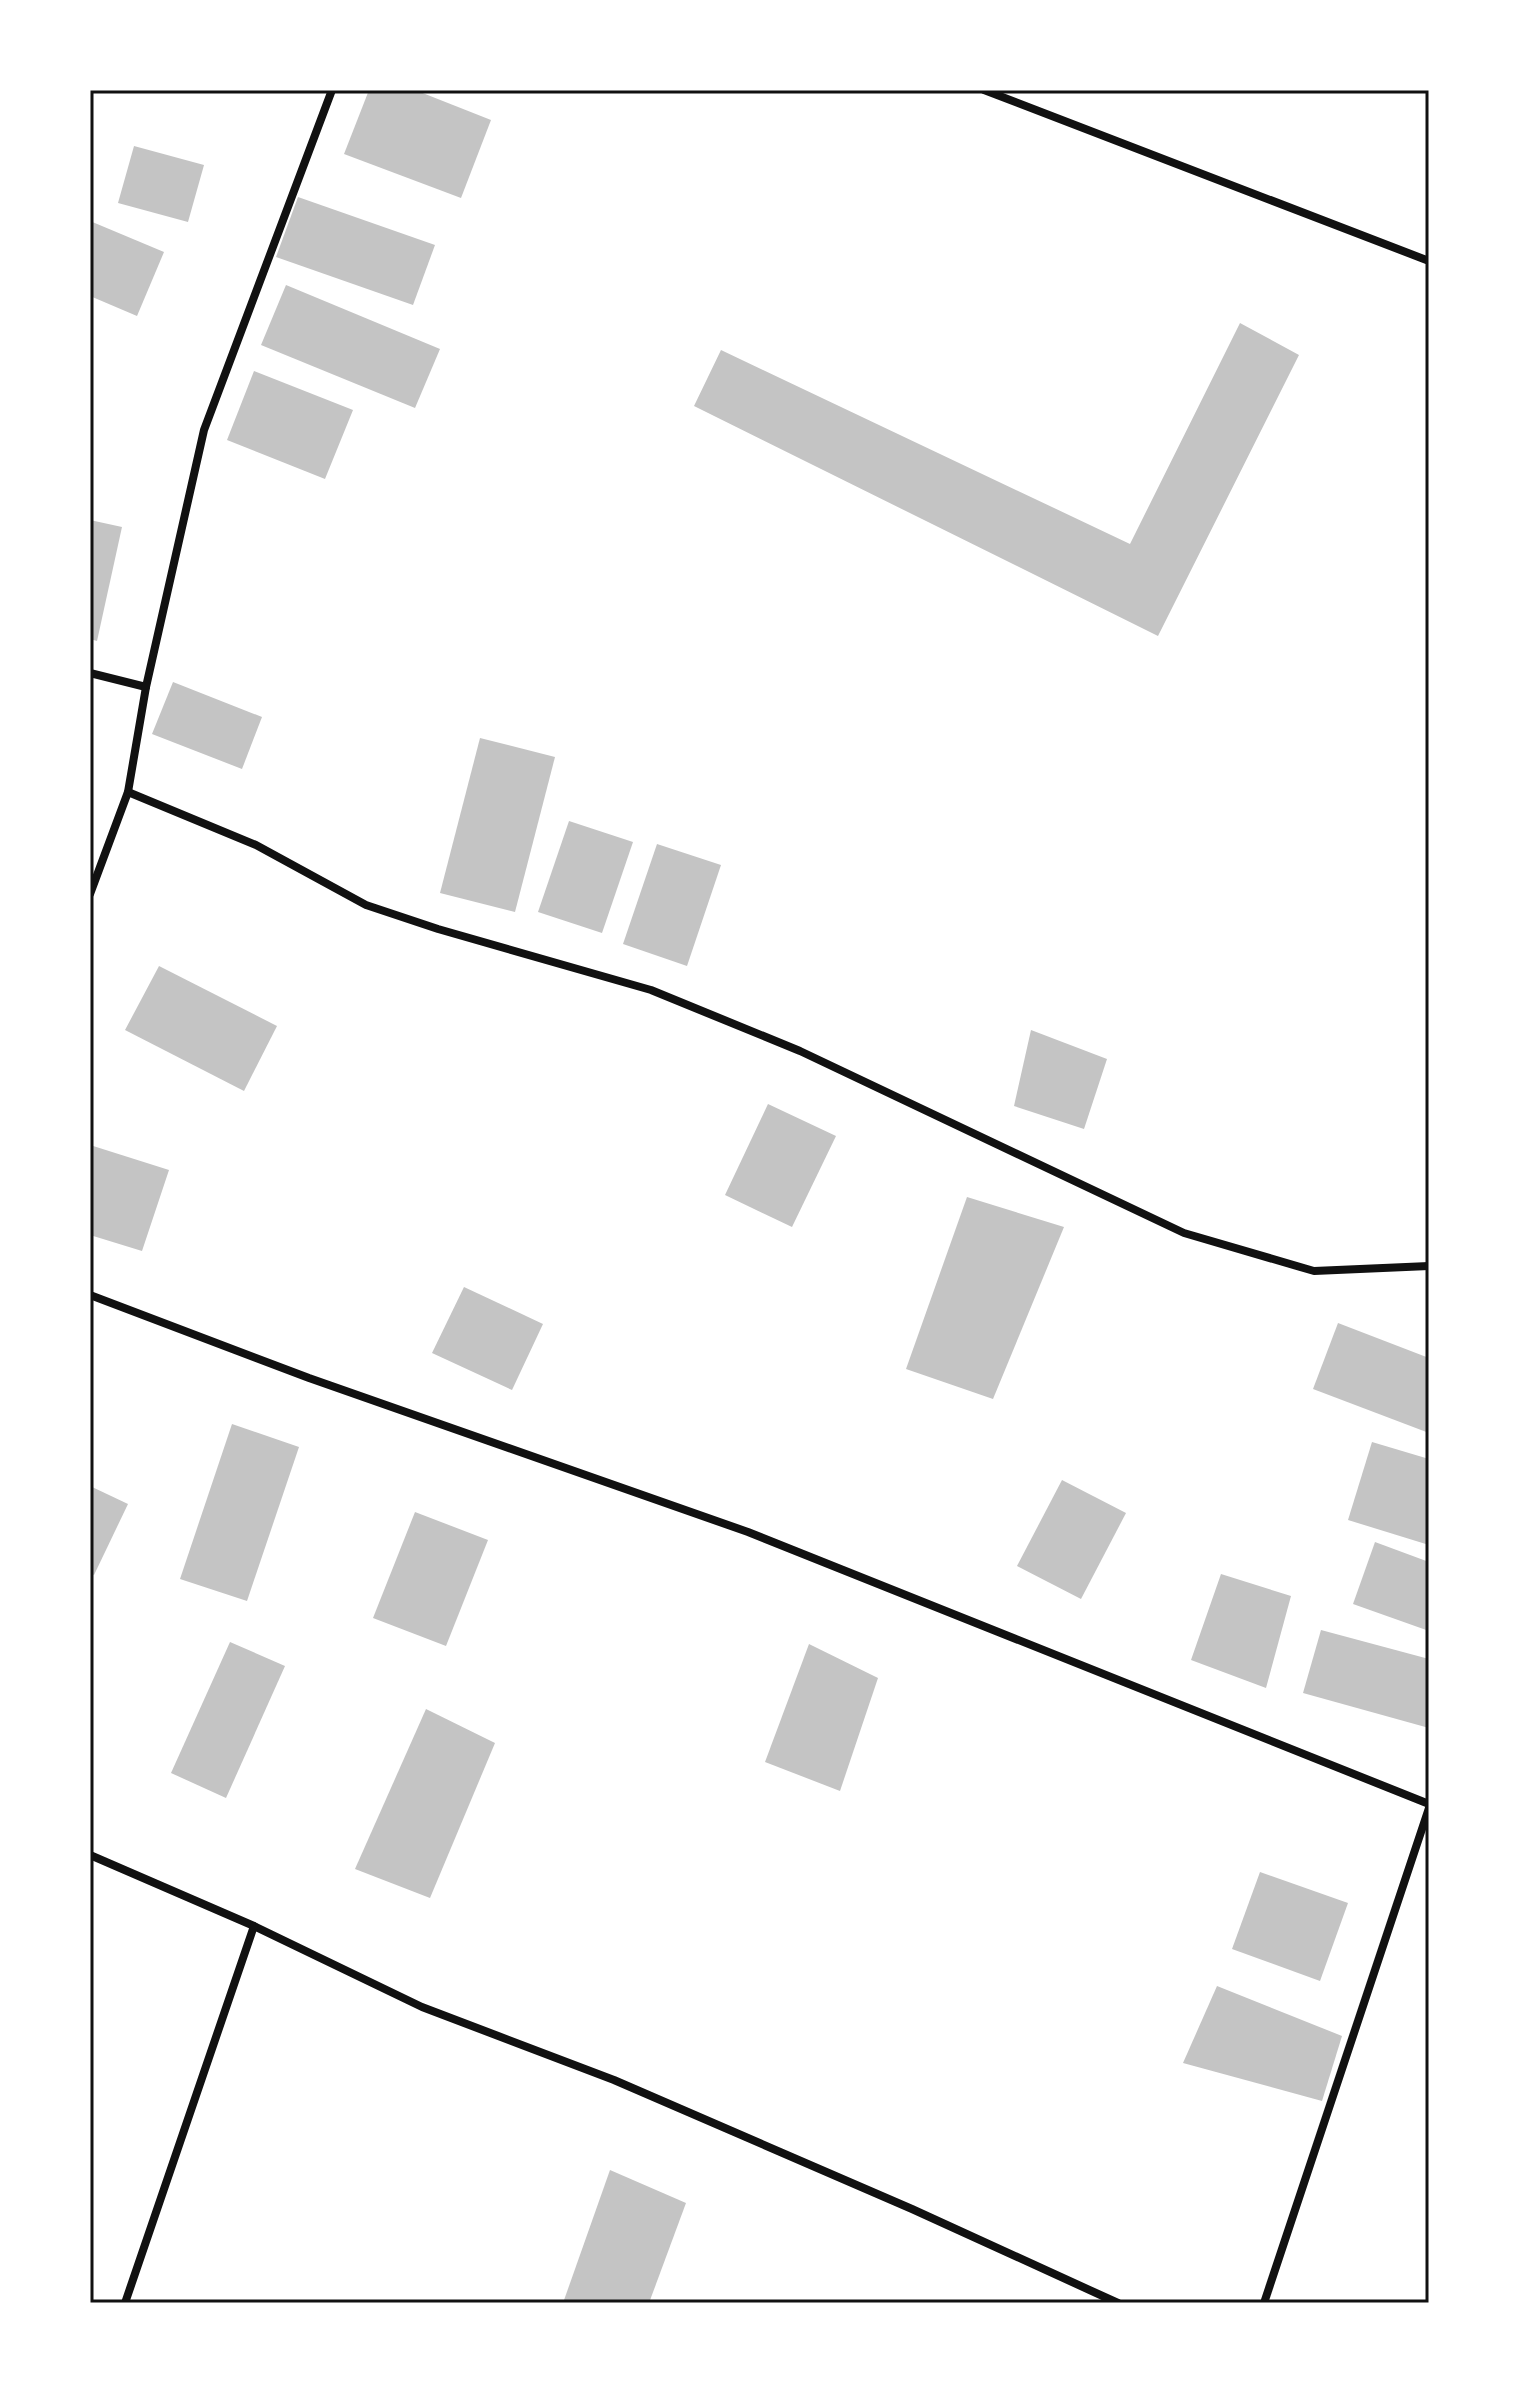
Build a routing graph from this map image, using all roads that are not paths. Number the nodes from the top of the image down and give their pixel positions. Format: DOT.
graph roads {
  1 [pos="332,90"];
  2 [pos="984,90"];
  3 [pos="1429,261"];
  4 [pos="90,673"];
  5 [pos="146,687"];
  6 [pos="128,792"];
  7 [pos="90,894"];
  8 [pos="1429,1266"];
  9 [pos="90,1295"];
  10 [pos="1429,1806"];
  11 [pos="90,1855"];
  12 [pos="254,1926"];
  13 [pos="125,2303"];
  14 [pos="1118,2303"];
  15 [pos="1264,2303"];
  1 -- 5 [label="street"];
  2 -- 3 [label="street"];
  4 -- 5 [label="street"];
  5 -- 6 [label="street"];
  6 -- 7 [label="street"];
  6 -- 8 [label="street"];
  9 -- 10 [label="street"];
  10 -- 15 [label="street"];
  11 -- 12 [label="street"];
  12 -- 13 [label="street"];
  12 -- 14 [label="street"];
}
